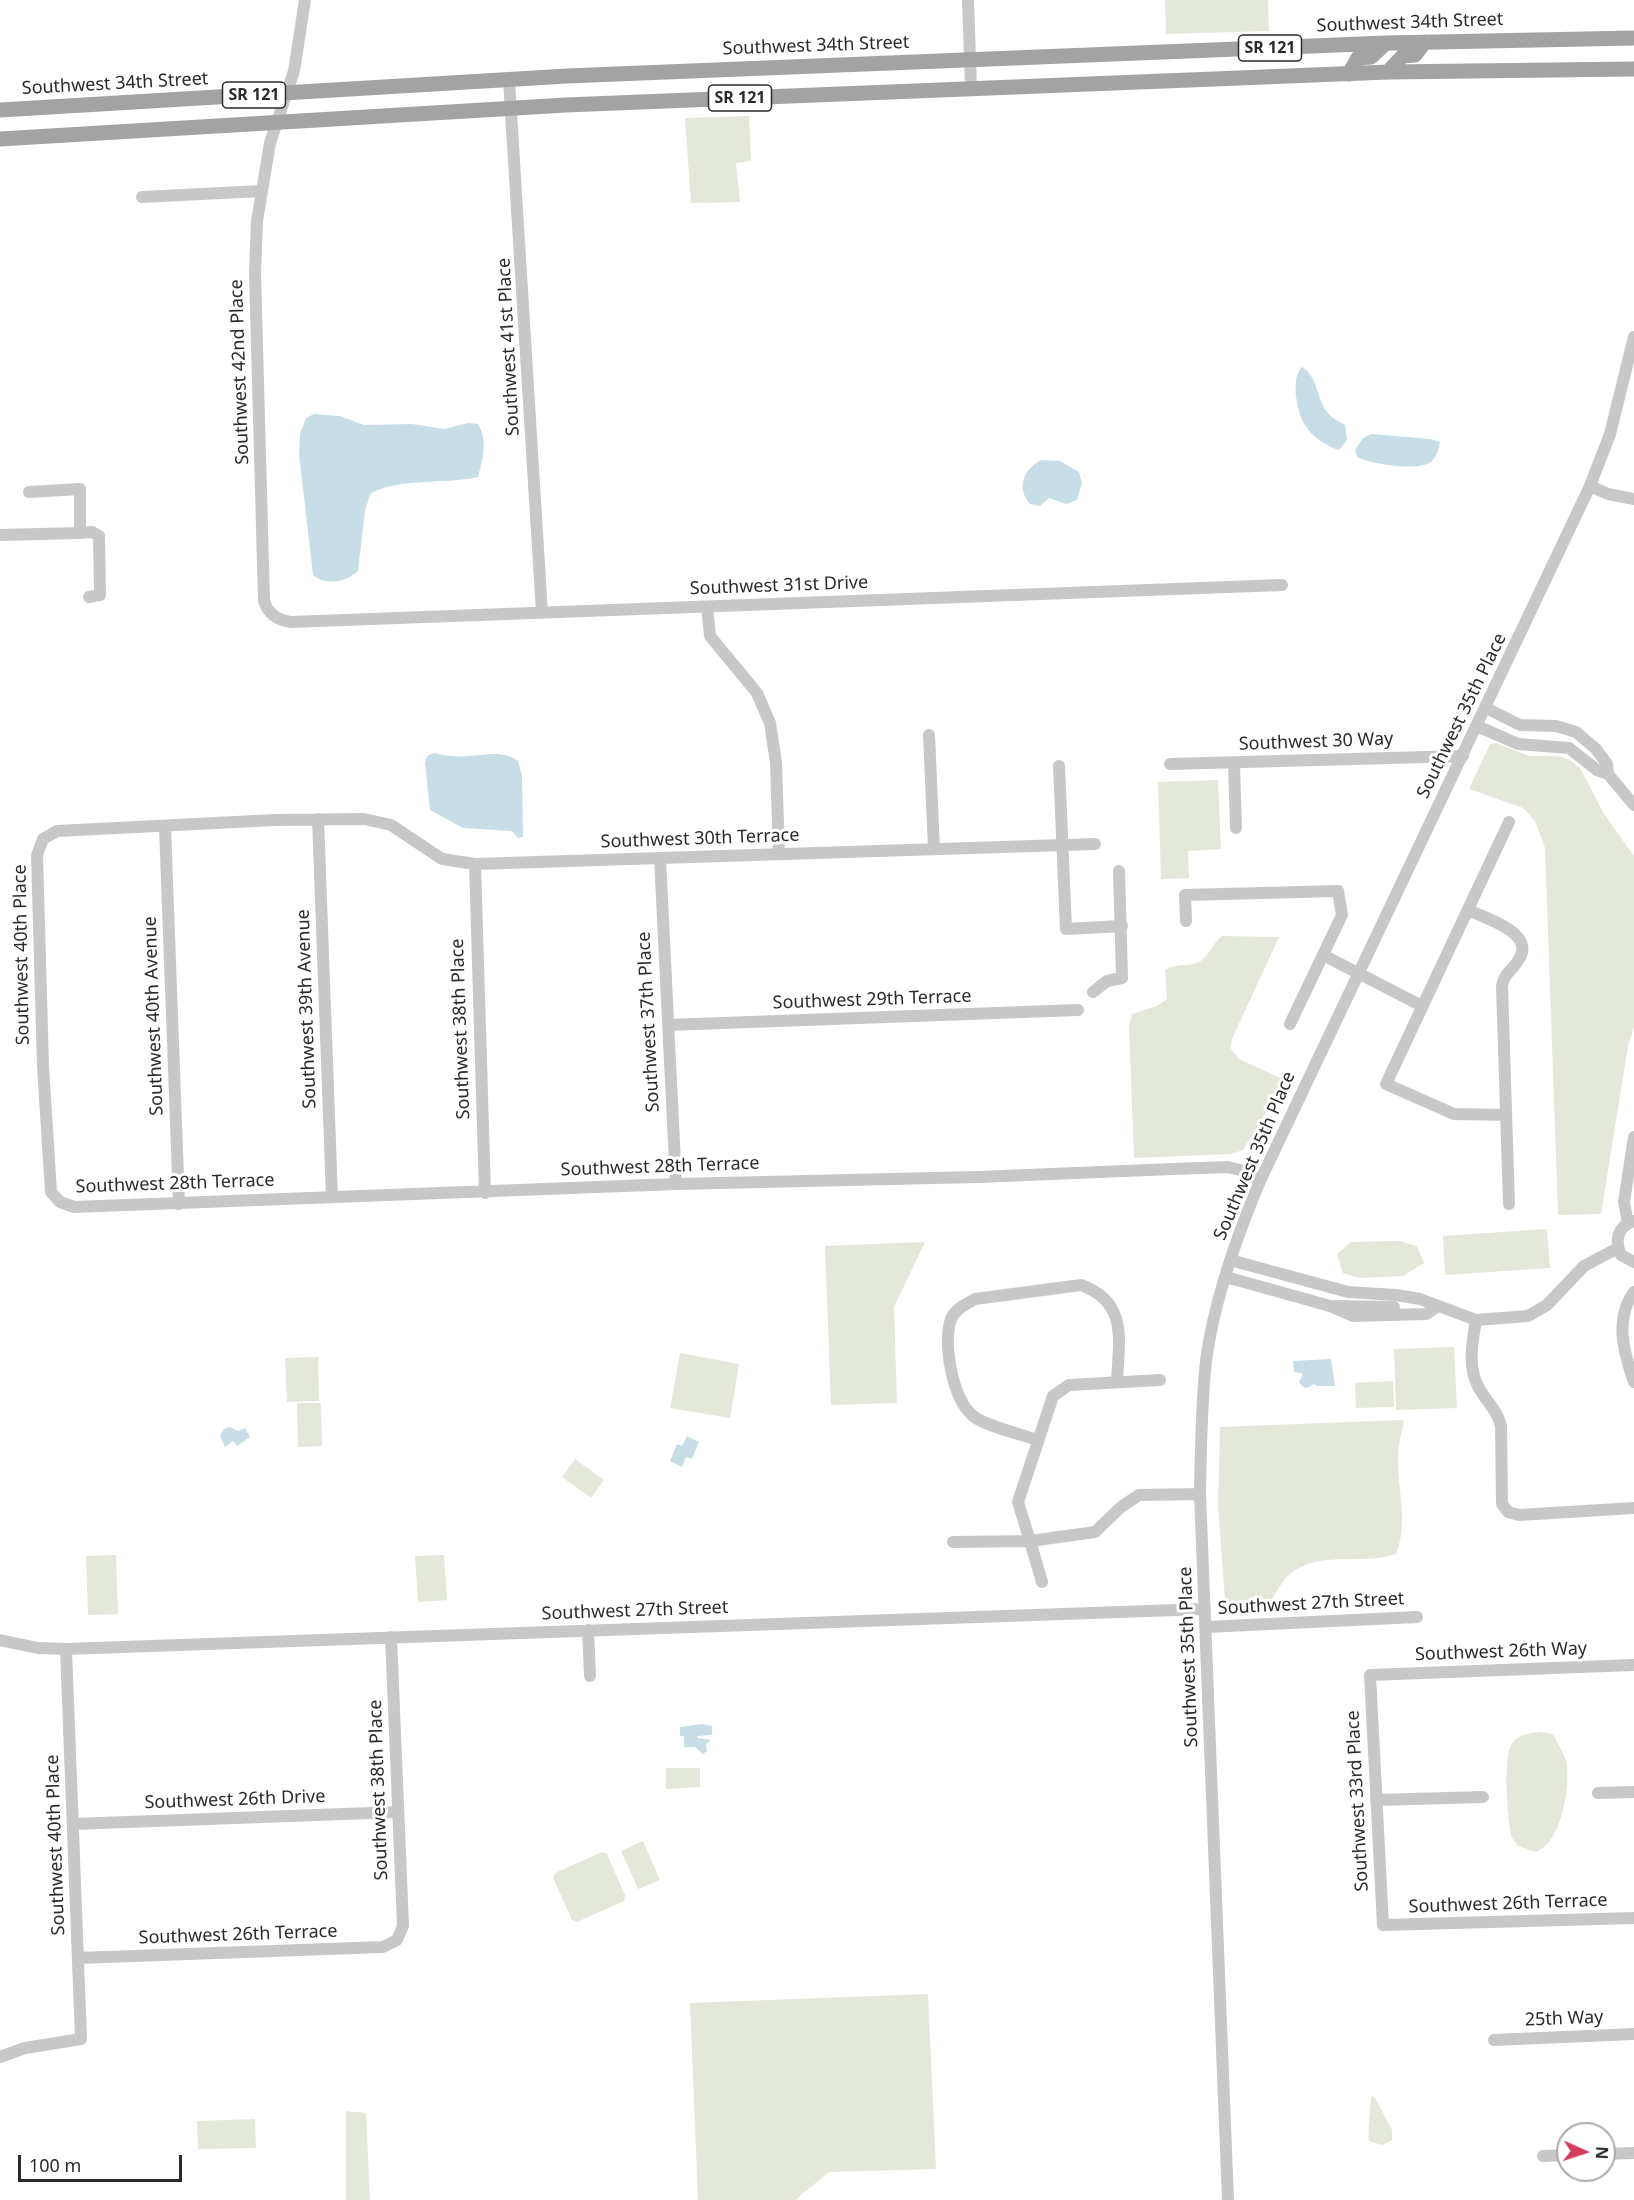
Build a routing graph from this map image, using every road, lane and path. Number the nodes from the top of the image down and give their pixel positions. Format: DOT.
graph roads {
  1 [pos="305,0"];
  2 [pos="968,0"];
  3 [pos="1634,38"];
  4 [pos="1425,42"];
  5 [pos="1386,43"];
  6 [pos="970,59"];
  7 [pos="1634,69"];
  8 [pos="1388,72"];
  9 [pos="1349,74"];
  10 [pos="508,80"];
  11 [pos="971,88"];
  12 [pos="286,93"];
  13 [pos="510,109"];
  14 [pos="0,110"];
  15 [pos="277,122"];
  16 [pos="0,138"];
  17 [pos="261,191"];
  18 [pos="142,197"];
  19 [pos="1634,337"];
  20 [pos="1632,364"];
  21 [pos="1590,486"];
  22 [pos="29,492"];
  23 [pos="1634,499"];
  24 [pos="0,527"];
  25 [pos="80,533"];
  26 [pos="0,536"];
  27 [pos="1282,585"];
  28 [pos="89,597"];
  29 [pos="707,607"];
  30 [pos="542,613"];
  31 [pos="278,619"];
  32 [pos="1486,708"];
  33 [pos="1477,726"];
  34 [pos="1525,726"];
  35 [pos="929,735"];
  36 [pos="1518,744"];
  37 [pos="1463,756"];
  38 [pos="1234,763"];
  39 [pos="1170,764"];
  40 [pos="1059,766"];
  41 [pos="1608,774"];
  42 [pos="1634,805"];
  43 [pos="318,819"];
  44 [pos="1509,822"];
  45 [pos="165,827"];
  46 [pos="1236,828"];
  47 [pos="1095,844"];
  48 [pos="1060,845"];
  49 [pos="934,849"];
  50 [pos="779,854"];
  51 [pos="660,858"];
  52 [pos="475,864"];
  53 [pos="1119,871"];
  54 [pos="1468,910"];
  55 [pos="1185,921"];
  56 [pos="1122,926"];
  57 [pos="1323,955"];
  58 [pos="1359,972"];
  59 [pos="1094,992"];
  60 [pos="1422,1006"];
  61 [pos="1078,1010"];
  62 [pos="1290,1024"];
  63 [pos="668,1025"];
  64 [pos="1506,1115"];
  65 [pos="1634,1137"];
  66 [pos="1260,1181"];
  67 [pos="676,1184"];
  68 [pos="485,1193"];
  69 [pos="332,1197"];
  70 [pos="60,1202"];
  71 [pos="178,1204"];
  72 [pos="1509,1204"];
  73 [pos="1631,1222"];
  74 [pos="1618,1248"];
  75 [pos="1230,1260"];
  76 [pos="1634,1262"];
  77 [pos="1226,1277"];
  78 [pos="1634,1292"];
  79 [pos="1372,1293"];
  80 [pos="1330,1306"];
  81 [pos="1371,1306"];
  82 [pos="1437,1307"];
  83 [pos="1476,1320"];
  84 [pos="1160,1380"];
  85 [pos="1117,1381"];
  86 [pos="1634,1382"];
  87 [pos="1037,1440"];
  88 [pos="1200,1494"];
  89 [pos="1634,1508"];
  90 [pos="1030,1541"];
  91 [pos="953,1542"];
  92 [pos="1042,1582"];
  93 [pos="1205,1609"];
  94 [pos="1417,1617"];
  95 [pos="1206,1627"];
  96 [pos="588,1630"];
  97 [pos="391,1637"];
  98 [pos="0,1640"];
  99 [pos="66,1649"];
  100 [pos="1634,1665"];
  101 [pos="1370,1675"];
  102 [pos="590,1676"];
  103 [pos="1634,1792"];
  104 [pos="1598,1794"];
  105 [pos="1483,1797"];
  106 [pos="1376,1800"];
  107 [pos="398,1812"];
  108 [pos="73,1824"];
  109 [pos="1634,1918"];
  110 [pos="1383,1925"];
  111 [pos="398,1940"];
  112 [pos="78,1958"];
  113 [pos="1634,2034"];
  114 [pos="1494,2040"];
  115 [pos="0,2057"];
  116 [pos="1634,2153"];
  117 [pos="1616,2154"];
  118 [pos="1556,2155"];
  119 [pos="1543,2156"];
  120 [pos="1228,2200"];
  1 -- 12 [label="street, Southwest 42nd Place"];
  2 -- 6 [label="street"];
  3 -- 4 [label="main road, Southwest 34th Street / SR 121"];
  4 -- 5 [label="main road, Southwest 34th Street / SR 121"];
  4 -- 8 [label="main road"];
  5 -- 6 [label="main road, Southwest 34th Street / SR 121"];
  5 -- 9 [label="main road"];
  6 -- 10 [label="main road, Southwest 34th Street / SR 121"];
  6 -- 11 [label="street"];
  7 -- 8 [label="main road, SR 121"];
  8 -- 9 [label="main road, SR 121"];
  9 -- 11 [label="main road, SR 121"];
  10 -- 12 [label="main road, Southwest 34th Street / SR 121"];
  10 -- 13 [label="street, Southwest 41st Place"];
  11 -- 13 [label="main road, SR 121"];
  12 -- 14 [label="main road, Southwest 34th Street / SR 121"];
  12 -- 15 [label="street, Southwest 42nd Place"];
  13 -- 15 [label="main road, SR 121"];
  13 -- 30 [label="street, Southwest 41st Place"];
  15 -- 16 [label="main road, SR 121"];
  15 -- 17 [label="street, Southwest 42nd Place"];
  17 -- 18 [label="street"];
  17 -- 31 [label="street, Southwest 42nd Place"];
  19 -- 20 [label="street, Southwest 35th Place"];
  20 -- 21 [label="street, Southwest 35th Place"];
  21 -- 23 [label="street"];
  21 -- 32 [label="street, Southwest 35th Place"];
  22 -- 25 [label="street"];
  24 -- 26 [label="street"];
  25 -- 26 [label="street"];
  25 -- 28 [label="street"];
  27 -- 29 [label="street, Southwest 31st Drive"];
  29 -- 30 [label="street, Southwest 31st Drive"];
  29 -- 50 [label="street"];
  30 -- 31 [label="street, Southwest 31st Drive"];
  32 -- 33 [label="street, Southwest 35th Place"];
  32 -- 34 [label="street"];
  33 -- 36 [label="street"];
  33 -- 37 [label="street, Southwest 35th Place"];
  34 -- 36 [label="street"];
  34 -- 41 [label="street"];
  35 -- 49 [label="street"];
  36 -- 41 [label="street"];
  37 -- 38 [label="street, Southwest 30 Way"];
  37 -- 58 [label="street, Southwest 35th Place"];
  38 -- 39 [label="street, Southwest 30 Way"];
  38 -- 46 [label="street"];
  40 -- 48 [label="street"];
  41 -- 42 [label="street"];
  43 -- 45 [label="street, Southwest 40th Place"];
  43 -- 52 [label="street, Southwest 30th Terrace"];
  43 -- 69 [label="street, Southwest 39th Avenue"];
  44 -- 54 [label="street"];
  45 -- 70 [label="street, Southwest 40th Place"];
  45 -- 71 [label="street, Southwest 40th Avenue"];
  47 -- 48 [label="street, Southwest 30th Terrace"];
  48 -- 49 [label="street, Southwest 30th Terrace"];
  48 -- 56 [label="street"];
  49 -- 50 [label="street, Southwest 30th Terrace"];
  50 -- 51 [label="street, Southwest 30th Terrace"];
  51 -- 52 [label="street, Southwest 30th Terrace"];
  51 -- 63 [label="street, Southwest 37th Place"];
  52 -- 68 [label="street, Southwest 38th Place"];
  53 -- 56 [label="street"];
  54 -- 60 [label="street"];
  54 -- 64 [label="street"];
  55 -- 57 [label="street"];
  56 -- 59 [label="street"];
  57 -- 58 [label="street"];
  57 -- 62 [label="street"];
  58 -- 60 [label="street"];
  58 -- 66 [label="street, Southwest 35th Place"];
  60 -- 64 [label="street"];
  61 -- 63 [label="street, Southwest 29th Terrace"];
  63 -- 67 [label="street, Southwest 37th Place"];
  64 -- 72 [label="street"];
  65 -- 73 [label="street"];
  66 -- 67 [label="street, Southwest 28th Terrace"];
  66 -- 75 [label="street, Southwest 35th Place"];
  67 -- 68 [label="street, Southwest 28th Terrace"];
  68 -- 69 [label="street, Southwest 28th Terrace"];
  69 -- 71 [label="street, Southwest 28th Terrace"];
  70 -- 71 [label="street, Southwest 28th Terrace"];
  73 -- 74 [label="street"];
  74 -- 76 [label="street"];
  74 -- 83 [label="street"];
  75 -- 77 [label="street, Southwest 35th Place"];
  75 -- 79 [label="street"];
  77 -- 80 [label="street"];
  77 -- 88 [label="street, Southwest 35th Place"];
  78 -- 86 [label="street"];
  79 -- 81 [label="street"];
  79 -- 82 [label="street"];
  80 -- 81 [label="street"];
  80 -- 82 [label="street"];
  81 -- 82 [label="street"];
  82 -- 83 [label="street"];
  83 -- 89 [label="street"];
  84 -- 85 [label="street"];
  85 -- 87 [label="street"];
  85 -- 87 [label="street"];
  87 -- 90 [label="street"];
  88 -- 90 [label="street"];
  88 -- 93 [label="street, Southwest 35th Place"];
  90 -- 91 [label="street"];
  90 -- 92 [label="street"];
  93 -- 95 [label="street, Southwest 35th Place"];
  93 -- 96 [label="street, Southwest 27th Street"];
  94 -- 95 [label="street, Southwest 27th Street"];
  95 -- 120 [label="street, Southwest 35th Place"];
  96 -- 97 [label="street, Southwest 27th Street"];
  96 -- 102 [label="street"];
  97 -- 99 [label="street, Southwest 27th Street"];
  97 -- 107 [label="street, Southwest 38th Place"];
  98 -- 99 [label="street, Southwest 27th Street"];
  99 -- 108 [label="street, Southwest 40th Place"];
  100 -- 101 [label="street, Southwest 26th Way"];
  101 -- 106 [label="street, Southwest 33rd Place"];
  103 -- 104 [label="street"];
  105 -- 106 [label="street"];
  106 -- 110 [label="street, Southwest 33rd Place"];
  107 -- 108 [label="street, Southwest 26th Drive"];
  107 -- 111 [label="street, Southwest 38th Place"];
  108 -- 112 [label="street, Southwest 40th Place"];
  109 -- 110 [label="street, Southwest 26th Terrace"];
  111 -- 112 [label="street, Southwest 26th Terrace"];
  112 -- 115 [label="street, Southwest 40th Place"];
  113 -- 114 [label="street, 25th Way"];
  116 -- 117 [label="street"];
  118 -- 119 [label="street"];
}
